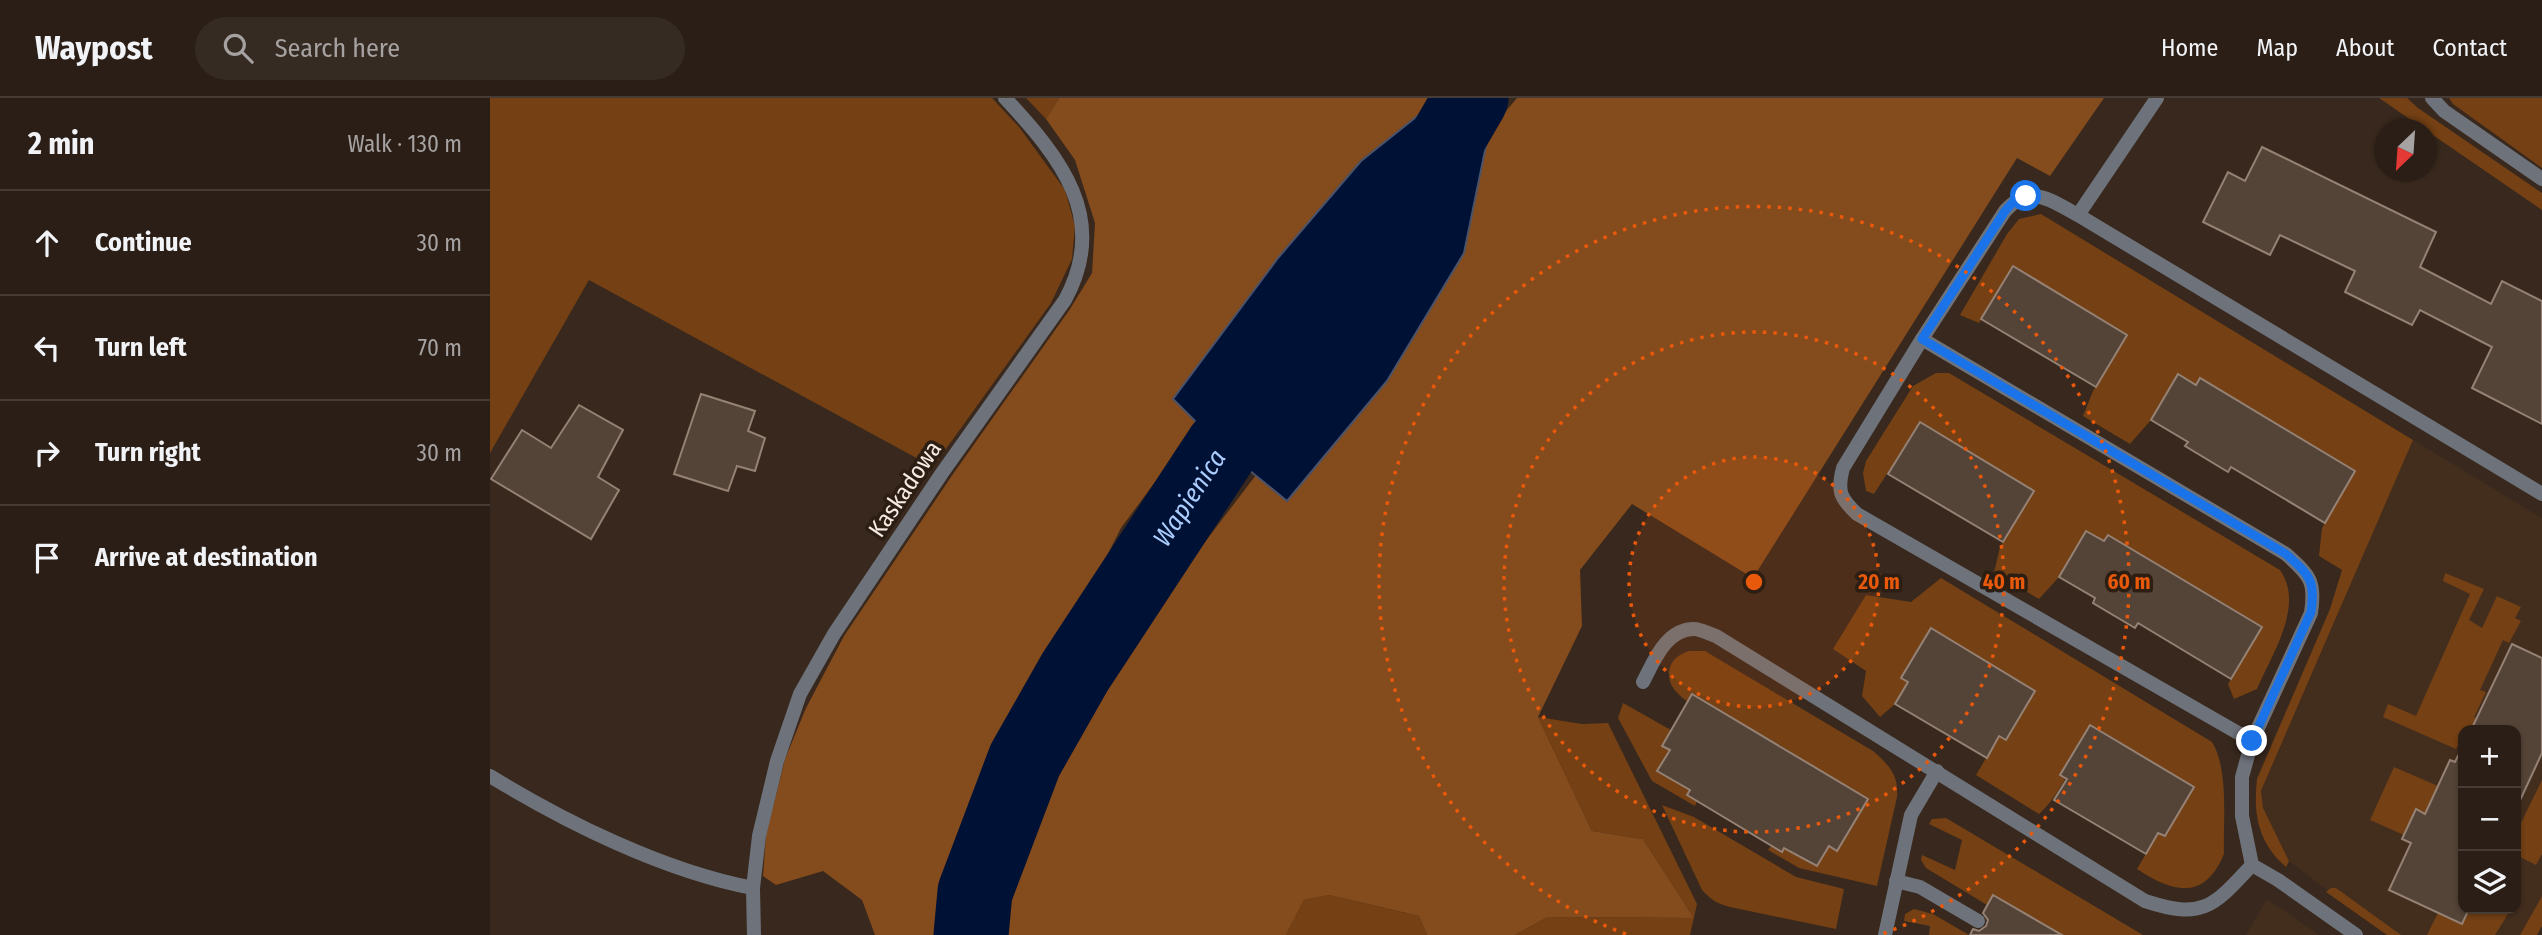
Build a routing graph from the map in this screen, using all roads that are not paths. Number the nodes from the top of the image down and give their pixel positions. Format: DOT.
graph roads {
  1 [pos="1005,98"];
  2 [pos="2157,98"];
  3 [pos="2432,98"];
  4 [pos="2542,179"];
  5 [pos="2078,215"];
  6 [pos="1922,339"];
  7 [pos="2542,494"];
  8 [pos="1643,682"];
  9 [pos="2252,741"];
  10 [pos="1937,771"];
  11 [pos="490,776"];
  12 [pos="2252,865"];
  13 [pos="1896,881"];
  14 [pos="753,888"];
  15 [pos="1978,921"];
  16 [pos="754,935"];
  17 [pos="1885,935"];
  18 [pos="2356,935"];
  1 -- 14 [label="street, Kaskadowa"];
  2 -- 5 [label="street"];
  3 -- 4 [label="street"];
  5 -- 6 [label="street"];
  5 -- 7 [label="street"];
  6 -- 9 [label="street"];
  6 -- 9 [label="street"];
  8 -- 10 [label="street"];
  9 -- 12 [label="street"];
  10 -- 12 [label="street"];
  10 -- 13 [label="street"];
  11 -- 14 [label="street"];
  12 -- 18 [label="street"];
  13 -- 15 [label="street"];
  13 -- 17 [label="street"];
  14 -- 16 [label="street, Kaskadowa"];
}
